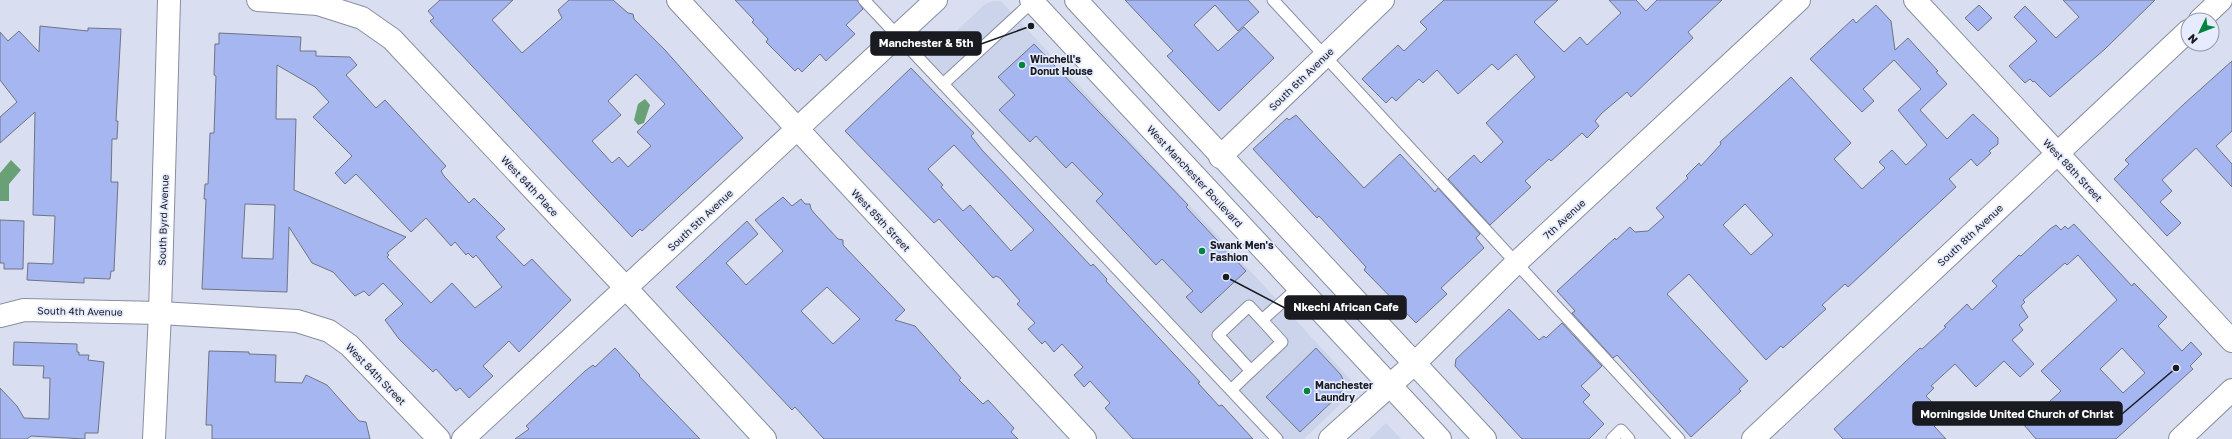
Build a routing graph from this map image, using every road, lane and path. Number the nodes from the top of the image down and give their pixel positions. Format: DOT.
graph roads {
  1 [pos="169,0"];
  2 [pos="258,0"];
  3 [pos="678,0"];
  4 [pos="864,0"];
  5 [pos="936,0"];
  6 [pos="1273,0"];
  7 [pos="1382,0"];
  8 [pos="1799,0"];
  9 [pos="1915,0"];
  10 [pos="2221,0"];
  11 [pos="1032,1"];
  12 [pos="1079,1"];
  13 [pos="2208,12"];
  14 [pos="897,35"];
  15 [pos="2180,39"];
  16 [pos="1325,56"];
  17 [pos="943,84"];
  18 [pos="796,129"];
  19 [pos="2058,153"];
  20 [pos="1220,157"];
  21 [pos="1516,263"];
  22 [pos="1299,287"];
  23 [pos="626,288"];
  24 [pos="160,313"];
  25 [pos="0,316"];
  26 [pos="1262,320"];
  27 [pos="2232,341"];
  28 [pos="1414,363"];
  29 [pos="1251,371"];
  30 [pos="1390,384"];
  31 [pos="1231,390"];
  32 [pos="2232,390"];
  33 [pos="1342,435"];
  34 [pos="154,439"];
  35 [pos="439,439"];
  36 [pos="463,439"];
  37 [pos="765,439"];
  38 [pos="1085,439"];
  39 [pos="1277,439"];
  40 [pos="1440,439"];
  41 [pos="1485,439"];
  42 [pos="1612,439"];
  43 [pos="1629,439"];
  44 [pos="1679,439"];
  45 [pos="1753,439"];
  46 [pos="2180,439"];
  1 -- 24 [label="street, South Byrd Avenue"];
  2 -- 23 [label="street, West 84th Place"];
  3 -- 18 [label="street, West 85th Street"];
  4 -- 14 [label="lane"];
  5 -- 14 [label="street, South 5th Avenue"];
  6 -- 16 [label="lane"];
  7 -- 16 [label="street, South 6th Avenue"];
  8 -- 21 [label="street, 7th Avenue"];
  9 -- 19 [label="street, West 88th Street"];
  10 -- 13 [label="street"];
  11 -- 17 [label="lane"];
  11 -- 22 [label="street, West Manchester Boulevard"];
  12 -- 20 [label="street"];
  14 -- 17 [label="lane"];
  14 -- 18 [label="street, South 5th Avenue"];
  15 -- 19 [label="street, South 8th Avenue"];
  16 -- 20 [label="street, South 6th Avenue"];
  16 -- 21 [label="lane"];
  17 -- 31 [label="lane"];
  18 -- 23 [label="street, South 5th Avenue"];
  18 -- 38 [label="street, West 85th Street"];
  19 -- 27 [label="street, West 88th Street"];
  19 -- 45 [label="street, South 8th Avenue"];
  20 -- 28 [label="street"];
  21 -- 28 [label="street, 7th Avenue"];
  21 -- 44 [label="lane"];
  22 -- 26 [label="lane"];
  22 -- 30 [label="street, West Manchester Boulevard"];
  23 -- 36 [label="street, South 5th Avenue"];
  23 -- 37 [label="street, West 84th Place"];
  24 -- 25 [label="street, South 4th Avenue"];
  24 -- 34 [label="street, South Byrd Avenue"];
  24 -- 35 [label="street, West 84th Street"];
  26 -- 29 [label="lane"];
  26 -- 29 [label="lane"];
  28 -- 30 [label="street, 7th Avenue"];
  28 -- 41 [label="street"];
  29 -- 31 [label="lane"];
  30 -- 33 [label="street, 7th Avenue"];
  30 -- 40 [label="street, West Manchester Boulevard"];
  31 -- 39 [label="lane"];
  32 -- 46 [label="street"];
  42 -- 43 [label="lane"];
}
